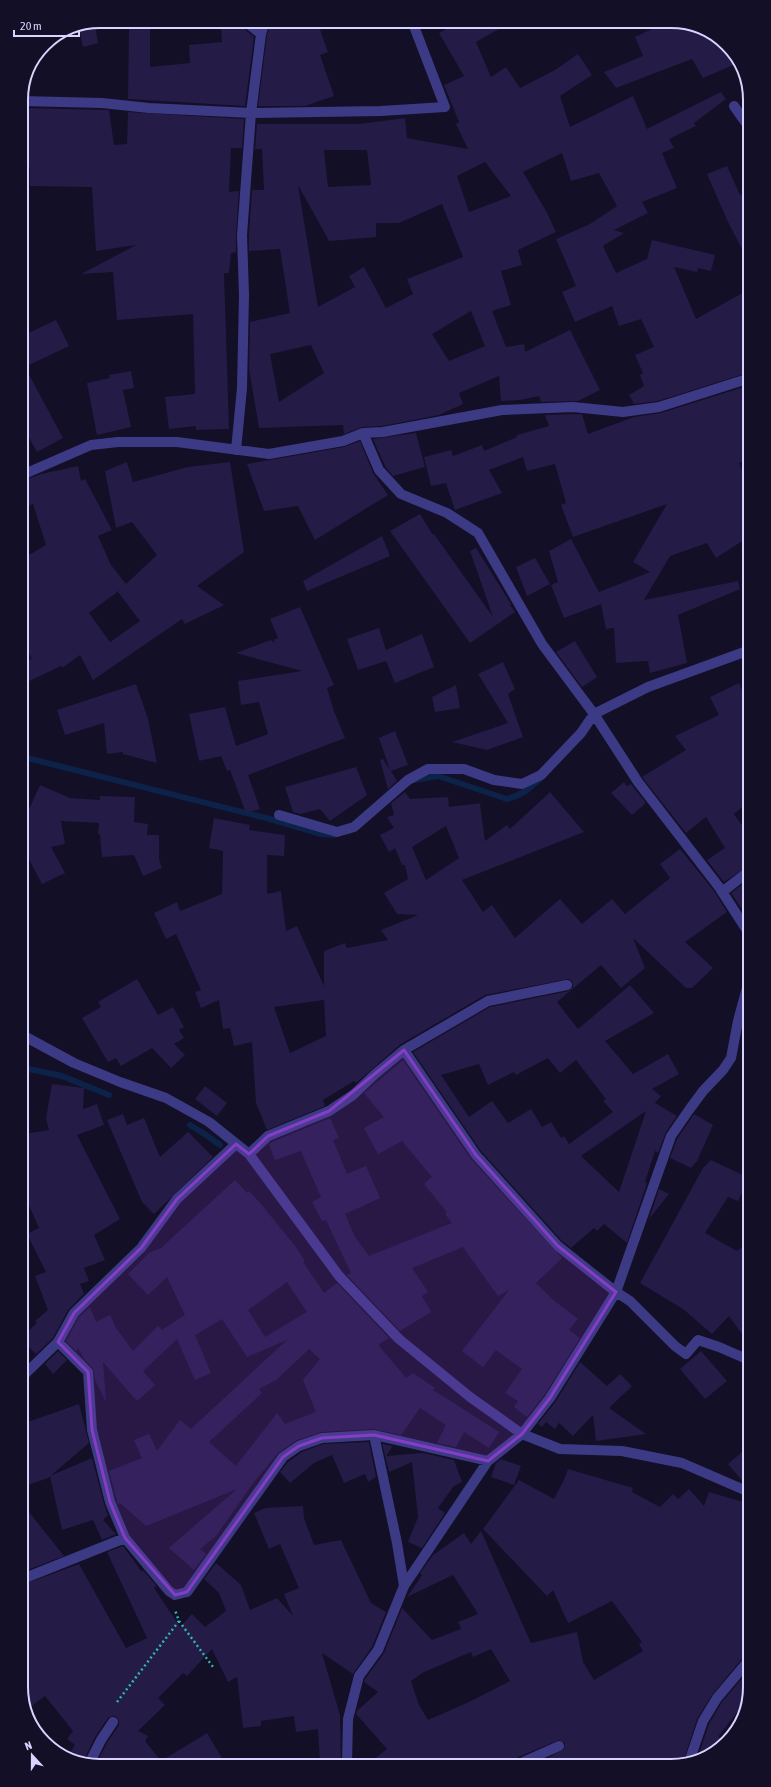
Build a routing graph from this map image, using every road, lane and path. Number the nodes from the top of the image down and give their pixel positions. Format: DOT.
graph roads {
  1 [pos="254,28"];
  2 [pos="263,28"];
  3 [pos="415,28"];
  4 [pos="261,34"];
  5 [pos="28,101"];
  6 [pos="734,106"];
  7 [pos="251,113"];
  8 [pos="743,119"];
  9 [pos="743,380"];
  10 [pos="363,433"];
  11 [pos="236,450"];
  12 [pos="28,472"];
  13 [pos="743,652"];
  14 [pos="594,714"];
  15 [pos="279,815"];
  16 [pos="743,876"];
  17 [pos="722,892"];
  18 [pos="743,924"];
  19 [pos="567,985"];
  20 [pos="743,1002"];
  21 [pos="28,1038"];
  22 [pos="404,1050"];
  23 [pos="236,1144"];
  24 [pos="248,1154"];
  25 [pos="616,1292"];
  26 [pos="58,1342"];
  27 [pos="743,1357"];
  28 [pos="28,1371"];
  29 [pos="522,1434"];
  30 [pos="374,1435"];
  31 [pos="488,1461"];
  32 [pos="743,1489"];
  33 [pos="125,1538"];
  34 [pos="28,1577"];
  35 [pos="404,1586"];
  36 [pos="169,1590"];
  37 [pos="179,1621"];
  38 [pos="213,1666"];
  39 [pos="743,1667"];
  40 [pos="117,1702"];
  41 [pos="113,1722"];
  42 [pos="559,1746"];
  43 [pos="691,1757"];
  44 [pos="92,1758"];
  45 [pos="347,1759"];
  46 [pos="530,1759"];
  1 -- 4 [label="street"];
  2 -- 4 [label="street"];
  3 -- 7 [label="street"];
  4 -- 7 [label="street"];
  5 -- 7 [label="street"];
  6 -- 8 [label="street"];
  7 -- 11 [label="street"];
  9 -- 10 [label="street"];
  10 -- 11 [label="street"];
  10 -- 14 [label="street"];
  11 -- 12 [label="street"];
  13 -- 14 [label="street"];
  14 -- 15 [label="street"];
  14 -- 17 [label="street"];
  16 -- 17 [label="street"];
  17 -- 18 [label="street"];
  19 -- 22 [label="street"];
  20 -- 25 [label="street"];
  21 -- 23 [label="street"];
  22 -- 24 [label="street"];
  22 -- 25 [label="street"];
  23 -- 24 [label="street"];
  23 -- 26 [label="street"];
  24 -- 29 [label="street"];
  25 -- 27 [label="street"];
  25 -- 29 [label="street"];
  26 -- 28 [label="street"];
  26 -- 33 [label="street"];
  29 -- 31 [label="street"];
  29 -- 32 [label="street"];
  30 -- 31 [label="street"];
  30 -- 35 [label="street"];
  30 -- 36 [label="street"];
  31 -- 35 [label="street"];
  33 -- 34 [label="street"];
  33 -- 36 [label="street"];
  35 -- 45 [label="street"];
  36 -- 37 [label="path"];
  37 -- 38 [label="path"];
  37 -- 40 [label="path"];
  39 -- 43 [label="street"];
  41 -- 44 [label="street"];
  42 -- 46 [label="street"];
}
